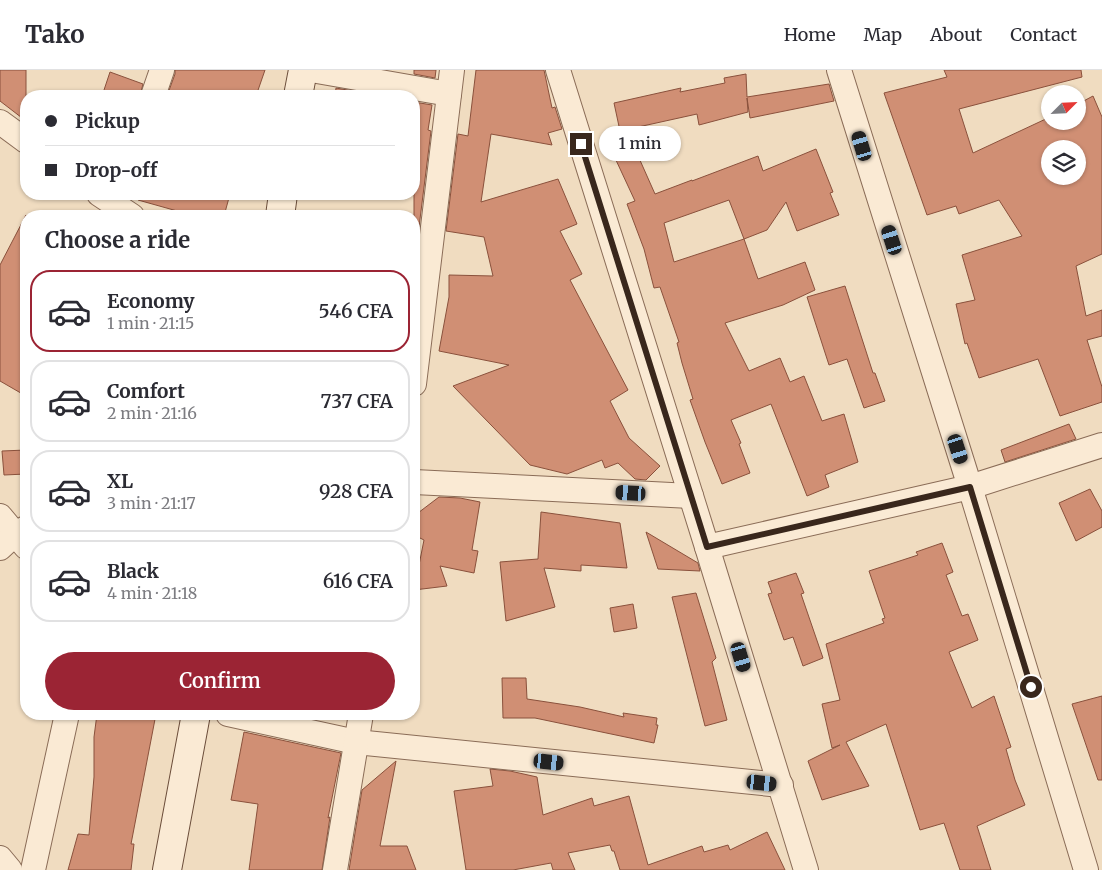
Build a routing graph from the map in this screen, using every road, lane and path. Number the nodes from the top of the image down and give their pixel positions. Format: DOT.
graph roads {
  1 [pos="162,70"];
  2 [pos="302,70"];
  3 [pos="311,70"];
  4 [pos="452,70"];
  5 [pos="558,70"];
  6 [pos="839,70"];
  7 [pos="155,90"];
  8 [pos="299,90"];
  9 [pos="449,94"];
  10 [pos="0,122"];
  11 [pos="20,137"];
  12 [pos="109,200"];
  13 [pos="124,210"];
  14 [pos="420,272"];
  15 [pos="1102,445"];
  16 [pos="420,482"];
  17 [pos="970,487"];
  18 [pos="691,496"];
  19 [pos="0,516"];
  20 [pos="17,539"];
  21 [pos="707,547"];
  22 [pos="66,720"];
  23 [pos="195,720"];
  24 [pos="255,720"];
  25 [pos="360,720"];
  26 [pos="356,742"];
  27 [pos="781,785"];
  28 [pos="0,858"];
  29 [pos="10,870"];
  30 [pos="33,870"];
  31 [pos="167,870"];
  32 [pos="335,870"];
  33 [pos="806,870"];
  34 [pos="1086,870"];
  1 -- 7 [label="street"];
  2 -- 8 [label="main road"];
  3 -- 9 [label="street"];
  4 -- 9 [label="street"];
  5 -- 18 [label="street"];
  6 -- 17 [label="street"];
  9 -- 14 [label="street"];
  10 -- 11 [label="street"];
  12 -- 13 [label="street"];
  15 -- 17 [label="street"];
  16 -- 18 [label="street"];
  17 -- 21 [label="street"];
  17 -- 34 [label="street"];
  18 -- 21 [label="street"];
  19 -- 20 [label="street"];
  21 -- 27 [label="street"];
  22 -- 30 [label="street"];
  23 -- 31 [label="main road"];
  24 -- 26 [label="street"];
  25 -- 26 [label="street"];
  26 -- 27 [label="street"];
  26 -- 32 [label="street"];
  27 -- 33 [label="street"];
  28 -- 29 [label="street"];
}
